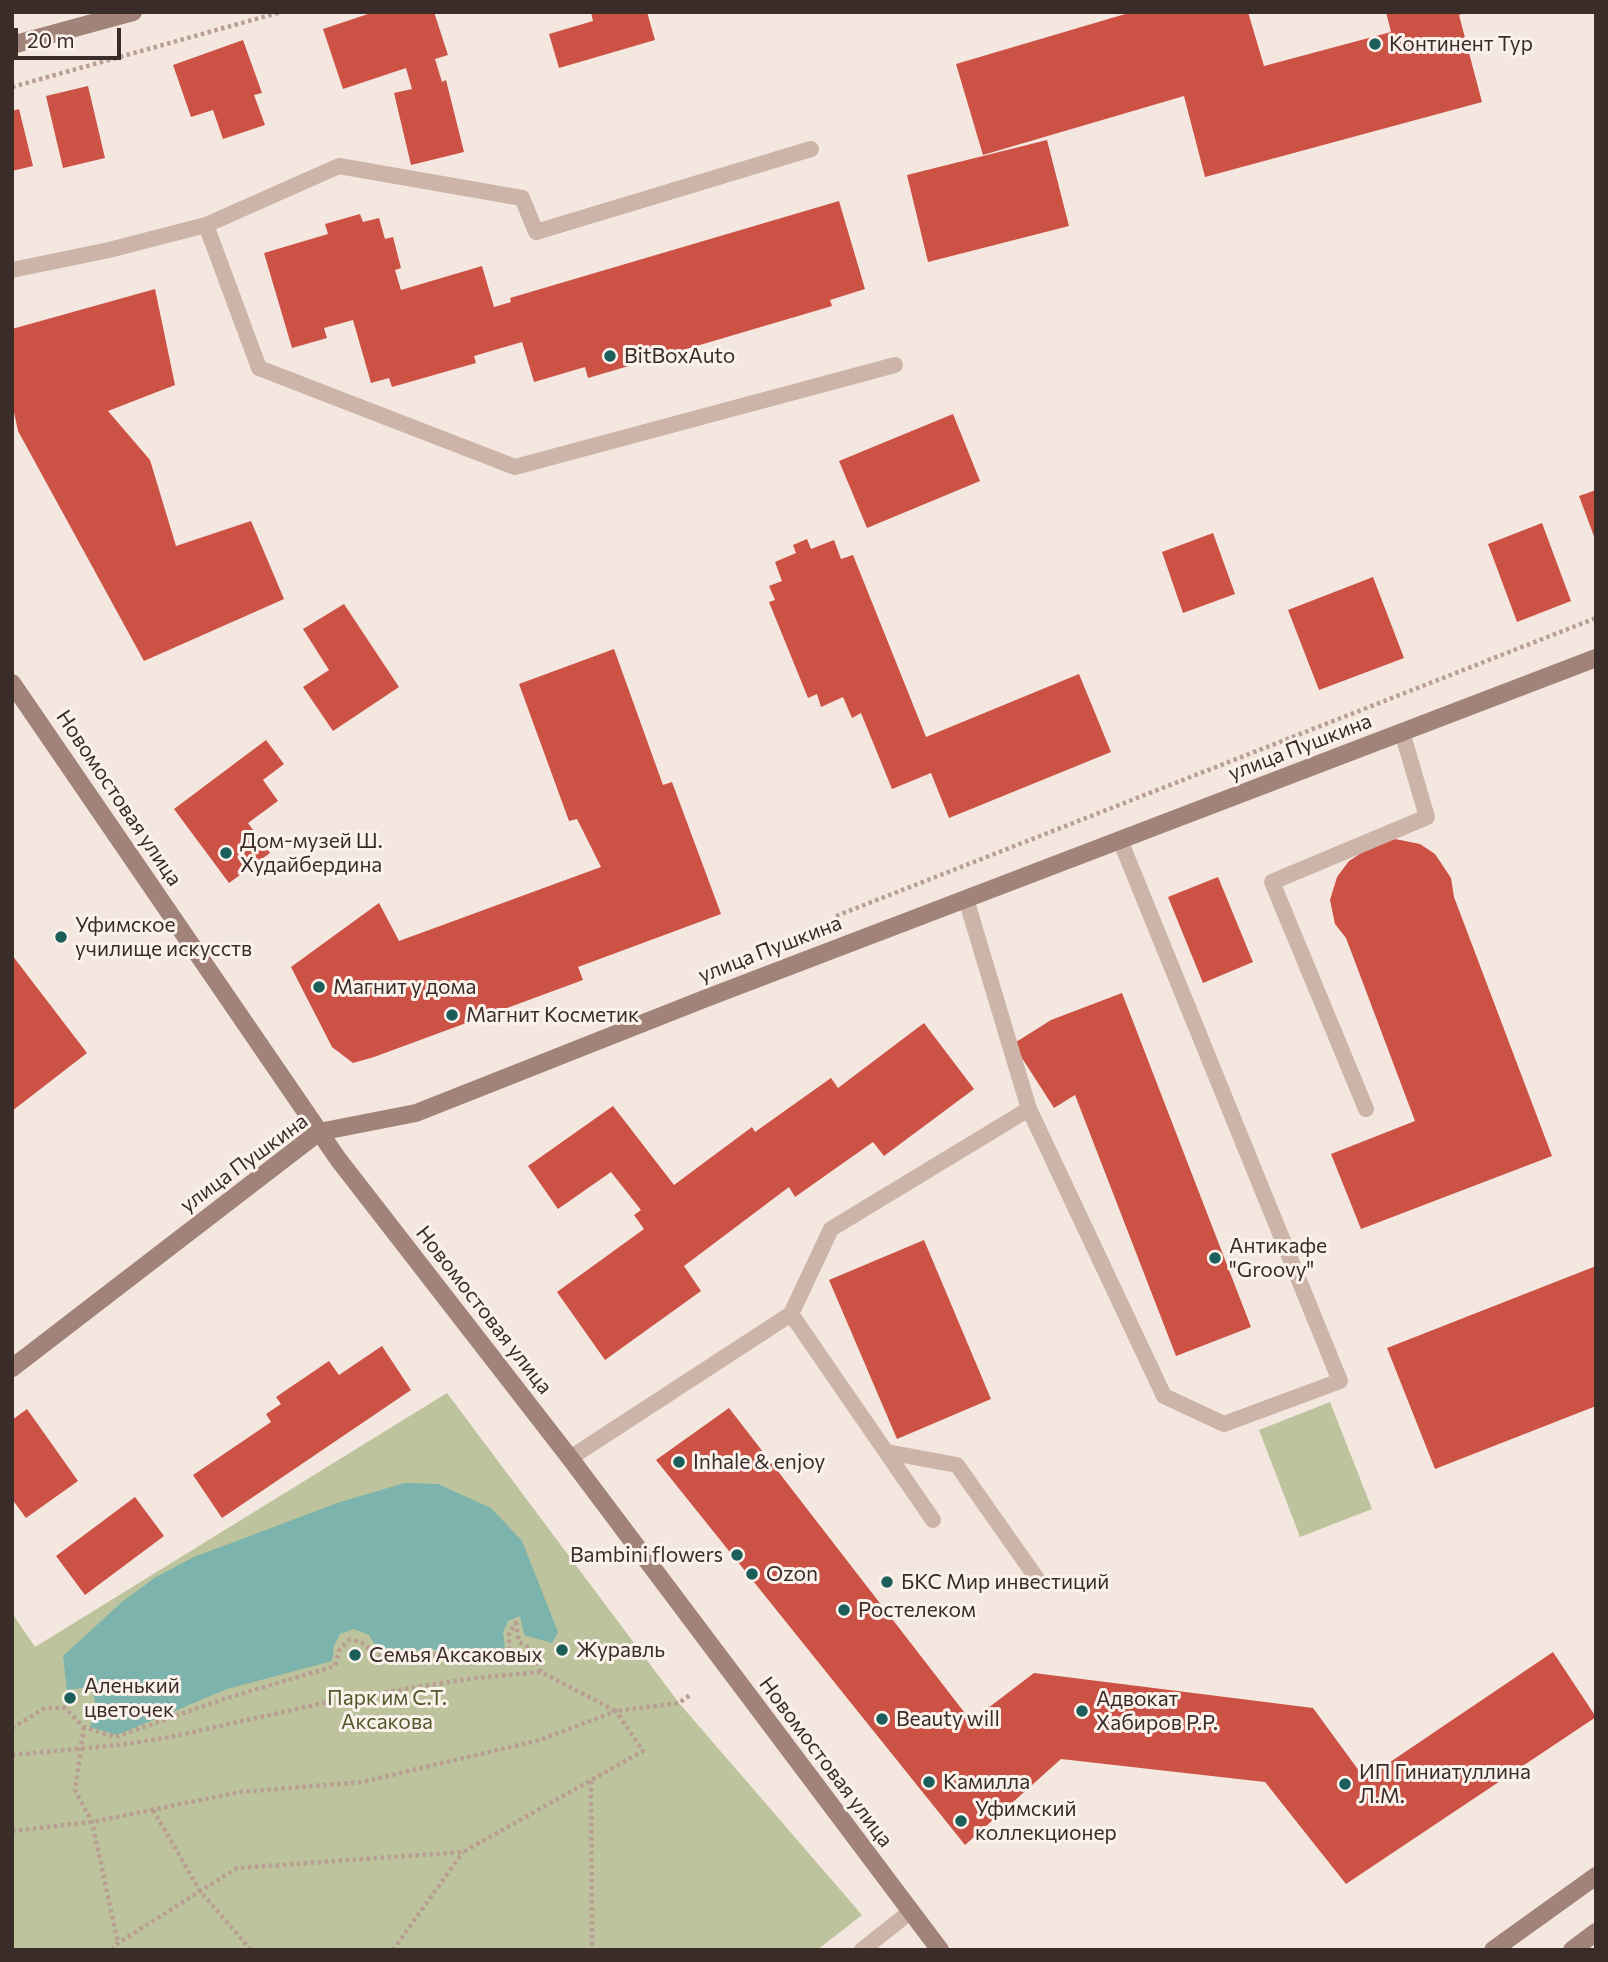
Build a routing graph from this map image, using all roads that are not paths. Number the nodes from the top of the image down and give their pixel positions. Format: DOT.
graph roads {
  1 [pos="133,12"];
  2 [pos="12,45"];
  3 [pos="811,149"];
  4 [pos="206,225"];
  5 [pos="12,270"];
  6 [pos="895,365"];
  7 [pos="1596,657"];
  8 [pos="12,683"];
  9 [pos="1402,732"];
  10 [pos="1120,840"];
  11 [pos="966,899"];
  12 [pos="1366,1108"];
  13 [pos="1029,1109"];
  14 [pos="319,1132"];
  15 [pos="791,1314"];
  16 [pos="12,1368"];
  17 [pos="887,1452"];
  18 [pos="570,1458"];
  19 [pos="933,1520"];
  20 [pos="1040,1583"];
  21 [pos="1596,1876"];
  22 [pos="910,1912"];
  23 [pos="1596,1932"];
  24 [pos="862,1950"];
  25 [pos="940,1950"];
  26 [pos="1493,1950"];
  27 [pos="1572,1950"];
  1 -- 2 [label="street"];
  3 -- 4 [label="lane"];
  4 -- 5 [label="lane"];
  4 -- 6 [label="lane"];
  7 -- 9 [label="street, улица Пушкина"];
  8 -- 14 [label="street, Новомостовая улица"];
  9 -- 10 [label="street, улица Пушкина"];
  9 -- 12 [label="lane"];
  10 -- 11 [label="street, улица Пушкина"];
  10 -- 13 [label="lane"];
  11 -- 13 [label="lane"];
  11 -- 14 [label="street, улица Пушкина"];
  13 -- 15 [label="lane"];
  14 -- 16 [label="street, улица Пушкина"];
  14 -- 18 [label="street, Новомостовая улица"];
  15 -- 17 [label="lane"];
  15 -- 18 [label="lane"];
  17 -- 19 [label="lane"];
  17 -- 20 [label="lane"];
  18 -- 22 [label="street, Новомостовая улица"];
  21 -- 26 [label="street"];
  22 -- 24 [label="lane"];
  22 -- 25 [label="street, Новомостовая улица"];
  23 -- 27 [label="street"];
}
